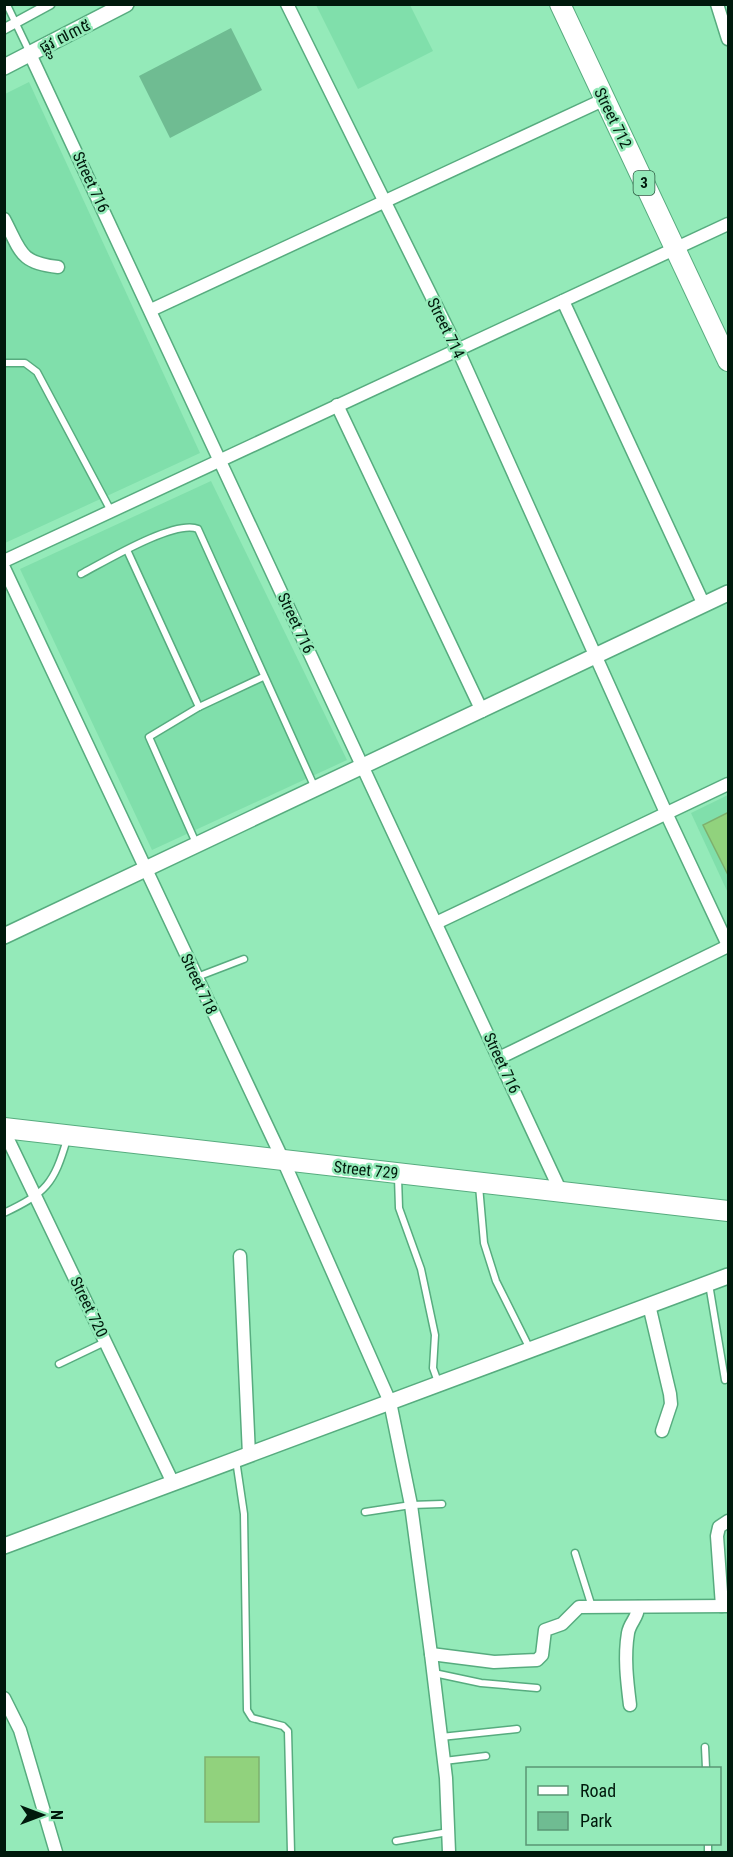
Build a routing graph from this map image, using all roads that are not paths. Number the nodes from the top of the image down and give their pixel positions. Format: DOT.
graph roads {
  1 [pos="50,4"];
  2 [pos="126,4"];
  3 [pos="287,4"];
  4 [pos="560,4"];
  5 [pos="717,4"];
  6 [pos="6,5"];
  7 [pos="4,29"];
  8 [pos="729,39"];
  9 [pos="30,54"];
  10 [pos="4,67"];
  11 [pos="603,99"];
  12 [pos="384,203"];
  13 [pos="4,219"];
  14 [pos="729,224"];
  15 [pos="675,246"];
  16 [pos="58,267"];
  17 [pos="563,301"];
  18 [pos="151,310"];
  19 [pos="458,350"];
  20 [pos="729,361"];
  21 [pos="4,363"];
  22 [pos="337,405"];
  23 [pos="220,461"];
  24 [pos="112,512"];
  25 [pos="127,550"];
  26 [pos="4,561"];
  27 [pos="4,568"];
  28 [pos="81,574"];
  29 [pos="729,593"];
  30 [pos="704,605"];
  31 [pos="596,656"];
  32 [pos="263,677"];
  33 [pos="199,707"];
  34 [pos="482,711"];
  35 [pos="364,767"];
  36 [pos="729,784"];
  37 [pos="315,788"];
  38 [pos="667,815"];
  39 [pos="196,844"];
  40 [pos="145,869"];
  41 [pos="436,923"];
  42 [pos="4,936"];
  43 [pos="729,946"];
  44 [pos="244,959"];
  45 [pos="196,978"];
  46 [pos="499,1058"];
  47 [pos="4,1130"];
  48 [pos="69,1136"];
  49 [pos="283,1160"];
  50 [pos="398,1173"];
  51 [pos="478,1182"];
  52 [pos="561,1192"];
  53 [pos="36,1198"];
  54 [pos="729,1211"];
  55 [pos="4,1213"];
  56 [pos="240,1256"];
  57 [pos="729,1276"];
  58 [pos="708,1283"];
  59 [pos="648,1305"];
  60 [pos="105,1342"];
  61 [pos="530,1350"];
  62 [pos="59,1364"];
  63 [pos="725,1380"];
  64 [pos="438,1384"];
  65 [pos="390,1402"];
  66 [pos="662,1431"];
  67 [pos="242,1457"];
  68 [pos="173,1483"];
  69 [pos="442,1504"];
  70 [pos="411,1505"];
  71 [pos="365,1512"];
  72 [pos="729,1521"];
  73 [pos="4,1546"];
  74 [pos="575,1553"];
  75 [pos="725,1606"];
  76 [pos="592,1607"];
  77 [pos="638,1607"];
  78 [pos="431,1654"];
  79 [pos="433,1673"];
  80 [pos="537,1688"];
  81 [pos="4,1698"];
  82 [pos="630,1705"];
  83 [pos="517,1729"];
  84 [pos="441,1737"];
  85 [pos="705,1747"];
  86 [pos="486,1756"];
  87 [pos="444,1761"];
  88 [pos="706,1767"];
  89 [pos="448,1832"];
  90 [pos="396,1841"];
  91 [pos="56,1852"];
  92 [pos="291,1852"];
  93 [pos="449,1852"];
  1 -- 7 [label="street"];
  2 -- 9 [label="street, ផ្លូវ ៧៣៥"];
  3 -- 12 [label="street, Street 714"];
  4 -- 11 [label="main road, Street 712 / 3"];
  5 -- 8 [label="street"];
  6 -- 9 [label="lane"];
  9 -- 10 [label="street, ផ្លូវ ៧៣៥"];
  9 -- 18 [label="street, Street 716"];
  11 -- 12 [label="street"];
  11 -- 15 [label="main road, Street 712 / 3"];
  12 -- 18 [label="street"];
  12 -- 19 [label="street, Street 714"];
  13 -- 16 [label="street"];
  14 -- 15 [label="street"];
  15 -- 17 [label="street"];
  15 -- 20 [label="main road, Street 712 / 3"];
  17 -- 19 [label="street"];
  17 -- 30 [label="street"];
  18 -- 23 [label="street, Street 716"];
  19 -- 22 [label="street"];
  19 -- 31 [label="street, Street 714"];
  21 -- 24 [label="lane"];
  22 -- 23 [label="street"];
  22 -- 34 [label="street"];
  23 -- 24 [label="street"];
  23 -- 35 [label="street, Street 716"];
  24 -- 26 [label="street"];
  25 -- 28 [label="lane"];
  25 -- 32 [label="lane"];
  25 -- 33 [label="lane"];
  27 -- 40 [label="street, Street 718"];
  29 -- 30 [label="street"];
  30 -- 31 [label="street"];
  31 -- 34 [label="street"];
  31 -- 38 [label="street, Street 714"];
  32 -- 33 [label="lane"];
  32 -- 37 [label="lane"];
  33 -- 39 [label="lane"];
  34 -- 35 [label="street"];
  35 -- 37 [label="street"];
  35 -- 41 [label="street, Street 716"];
  36 -- 38 [label="street"];
  37 -- 39 [label="street"];
  38 -- 41 [label="street"];
  38 -- 43 [label="street, Street 714"];
  39 -- 40 [label="street"];
  40 -- 42 [label="street"];
  40 -- 45 [label="street, Street 718"];
  41 -- 46 [label="street, Street 716"];
  43 -- 46 [label="street"];
  44 -- 45 [label="lane"];
  45 -- 49 [label="street, Street 718"];
  46 -- 52 [label="street, Street 716"];
  47 -- 48 [label="main road, Street 729"];
  47 -- 53 [label="street, Street 720"];
  48 -- 49 [label="main road, Street 729"];
  48 -- 53 [label="lane"];
  49 -- 50 [label="main road, Street 729"];
  49 -- 65 [label="street, Street 718"];
  50 -- 51 [label="main road, Street 729"];
  50 -- 64 [label="lane"];
  51 -- 52 [label="main road, Street 729"];
  51 -- 61 [label="lane"];
  52 -- 54 [label="main road, Street 729"];
  53 -- 55 [label="lane"];
  53 -- 60 [label="street, Street 720"];
  56 -- 67 [label="street"];
  57 -- 58 [label="street"];
  58 -- 59 [label="street"];
  58 -- 63 [label="lane"];
  59 -- 61 [label="street"];
  59 -- 66 [label="street"];
  60 -- 62 [label="lane"];
  60 -- 68 [label="street, Street 720"];
  61 -- 64 [label="street"];
  64 -- 65 [label="street"];
  65 -- 67 [label="street"];
  65 -- 70 [label="street, Street 718"];
  67 -- 68 [label="street"];
  67 -- 92 [label="lane"];
  68 -- 73 [label="street"];
  69 -- 70 [label="lane"];
  70 -- 71 [label="lane"];
  70 -- 78 [label="street, Street 718"];
  72 -- 75 [label="street"];
  74 -- 76 [label="lane"];
  75 -- 77 [label="street"];
  76 -- 77 [label="street"];
  76 -- 78 [label="street"];
  77 -- 82 [label="street"];
  78 -- 79 [label="street, Street 718"];
  79 -- 80 [label="lane"];
  79 -- 84 [label="street, Street 718"];
  81 -- 91 [label="street"];
  83 -- 84 [label="lane"];
  84 -- 87 [label="street, Street 718"];
  85 -- 88 [label="lane"];
  86 -- 87 [label="lane"];
  87 -- 89 [label="street, Street 718"];
  89 -- 90 [label="lane"];
  89 -- 93 [label="street, Street 718"];
}
